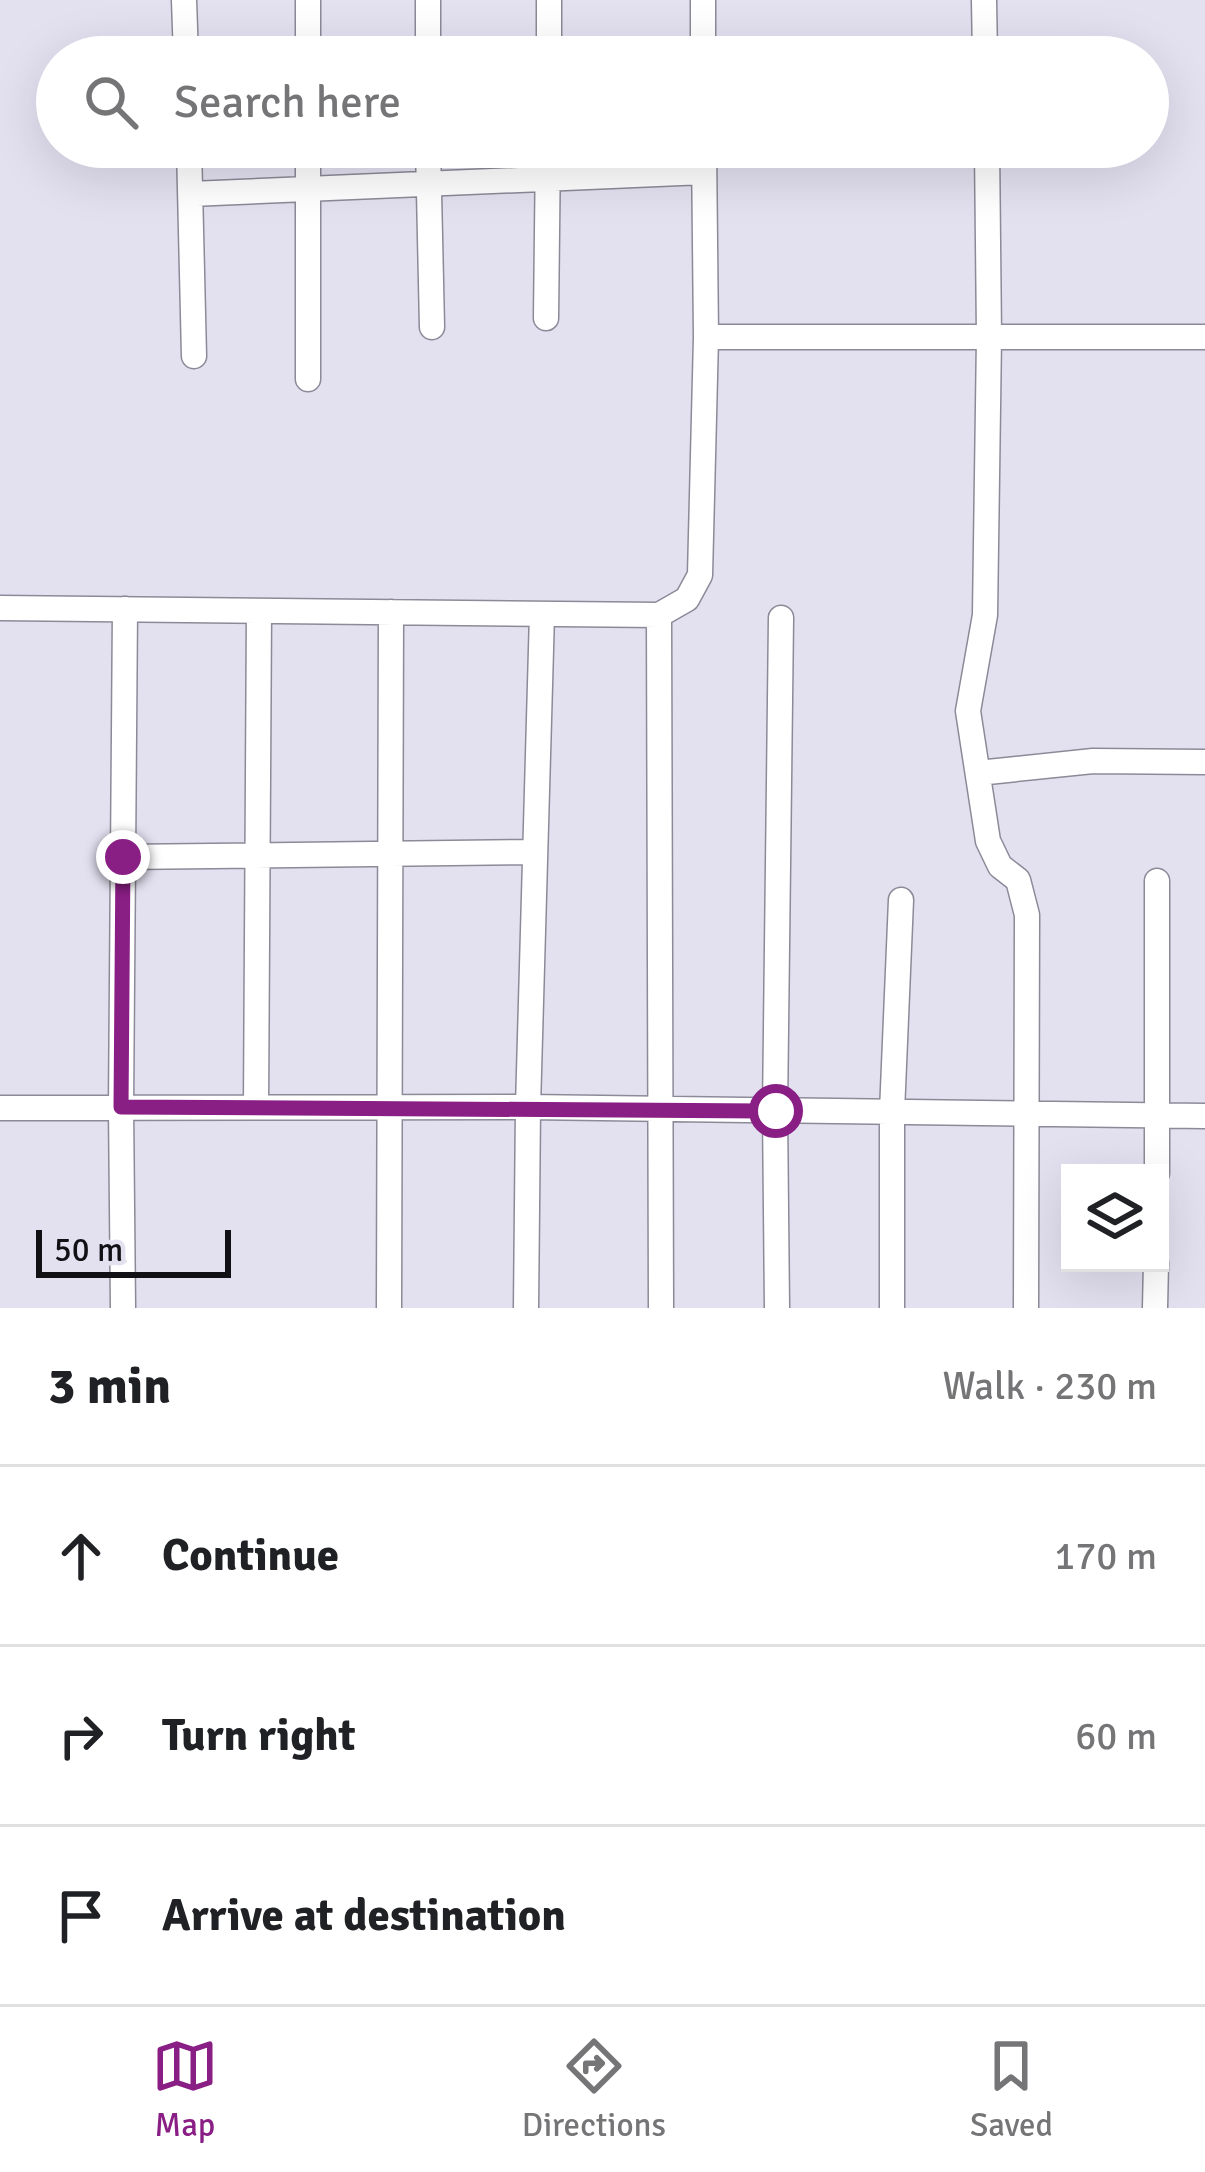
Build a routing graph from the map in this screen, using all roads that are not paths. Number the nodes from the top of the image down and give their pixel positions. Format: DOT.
graph roads {
  1 [pos="184,0"];
  2 [pos="308,0"];
  3 [pos="428,0"];
  4 [pos="549,0"];
  5 [pos="703,0"];
  6 [pos="985,0"];
  7 [pos="185,36"];
  8 [pos="308,36"];
  9 [pos="428,36"];
  10 [pos="549,36"];
  11 [pos="703,36"];
  12 [pos="985,36"];
  13 [pos="189,168"];
  14 [pos="308,168"];
  15 [pos="428,168"];
  16 [pos="548,168"];
  17 [pos="634,168"];
  18 [pos="704,168"];
  19 [pos="986,168"];
  20 [pos="548,179"];
  21 [pos="428,184"];
  22 [pos="308,189"];
  23 [pos="190,194"];
  24 [pos="546,318"];
  25 [pos="432,326"];
  26 [pos="706,337"];
  27 [pos="989,337"];
  28 [pos="1205,337"];
  29 [pos="194,356"];
  30 [pos="308,379"];
  31 [pos="0,608"];
  32 [pos="125,609"];
  33 [pos="259,611"];
  34 [pos="392,612"];
  35 [pos="542,614"];
  36 [pos="659,615"];
  37 [pos="781,618"];
  38 [pos="1205,761"];
  39 [pos="978,773"];
  40 [pos="536,852"];
  41 [pos="388,854"];
  42 [pos="259,856"];
  43 [pos="123,857"];
  44 [pos="1157,880"];
  45 [pos="901,901"];
  46 [pos="121,1107"];
  47 [pos="256,1107"];
  48 [pos="388,1107"];
  49 [pos="528,1107"];
  50 [pos="0,1108"];
  51 [pos="662,1109"];
  52 [pos="776,1111"];
  53 [pos="892,1112"];
  54 [pos="1025,1114"];
  55 [pos="1157,1116"];
  56 [pos="1205,1116"];
  57 [pos="1157,1164"];
  58 [pos="1156,1272"];
  59 [pos="123,1308"];
  60 [pos="389,1308"];
  61 [pos="526,1308"];
  62 [pos="661,1308"];
  63 [pos="777,1308"];
  64 [pos="892,1308"];
  65 [pos="1026,1308"];
  66 [pos="1155,1308"];
  1 -- 7 [label="street"];
  2 -- 8 [label="street"];
  3 -- 9 [label="street"];
  4 -- 10 [label="street"];
  5 -- 11 [label="street"];
  6 -- 12 [label="street"];
  13 -- 23 [label="street"];
  14 -- 22 [label="street"];
  15 -- 21 [label="street"];
  16 -- 20 [label="street"];
  17 -- 20 [label="street"];
  18 -- 26 [label="street"];
  19 -- 27 [label="street"];
  20 -- 21 [label="street"];
  20 -- 24 [label="street"];
  21 -- 22 [label="street"];
  21 -- 25 [label="street"];
  22 -- 23 [label="street"];
  22 -- 30 [label="street"];
  23 -- 29 [label="street"];
  26 -- 27 [label="street"];
  26 -- 36 [label="street"];
  27 -- 28 [label="street"];
  27 -- 39 [label="street"];
  31 -- 32 [label="street"];
  32 -- 33 [label="street"];
  32 -- 43 [label="street"];
  33 -- 34 [label="street"];
  33 -- 42 [label="street"];
  34 -- 35 [label="street"];
  34 -- 41 [label="street"];
  35 -- 36 [label="street"];
  35 -- 40 [label="street"];
  36 -- 51 [label="street"];
  37 -- 52 [label="street"];
  38 -- 39 [label="street"];
  39 -- 54 [label="street"];
  40 -- 41 [label="street"];
  40 -- 49 [label="street"];
  41 -- 42 [label="street"];
  41 -- 48 [label="street"];
  42 -- 43 [label="street"];
  42 -- 47 [label="street"];
  43 -- 46 [label="street"];
  44 -- 55 [label="street"];
  45 -- 53 [label="street"];
  46 -- 47 [label="street"];
  46 -- 50 [label="street"];
  46 -- 59 [label="street"];
  47 -- 48 [label="street"];
  48 -- 49 [label="street"];
  48 -- 60 [label="street"];
  49 -- 51 [label="street"];
  49 -- 61 [label="street"];
  51 -- 52 [label="street"];
  51 -- 62 [label="street"];
  52 -- 53 [label="street"];
  52 -- 63 [label="street"];
  53 -- 54 [label="street"];
  53 -- 64 [label="street"];
  54 -- 55 [label="street"];
  54 -- 65 [label="street"];
  55 -- 56 [label="street"];
  55 -- 57 [label="street"];
  58 -- 66 [label="street"];
}
